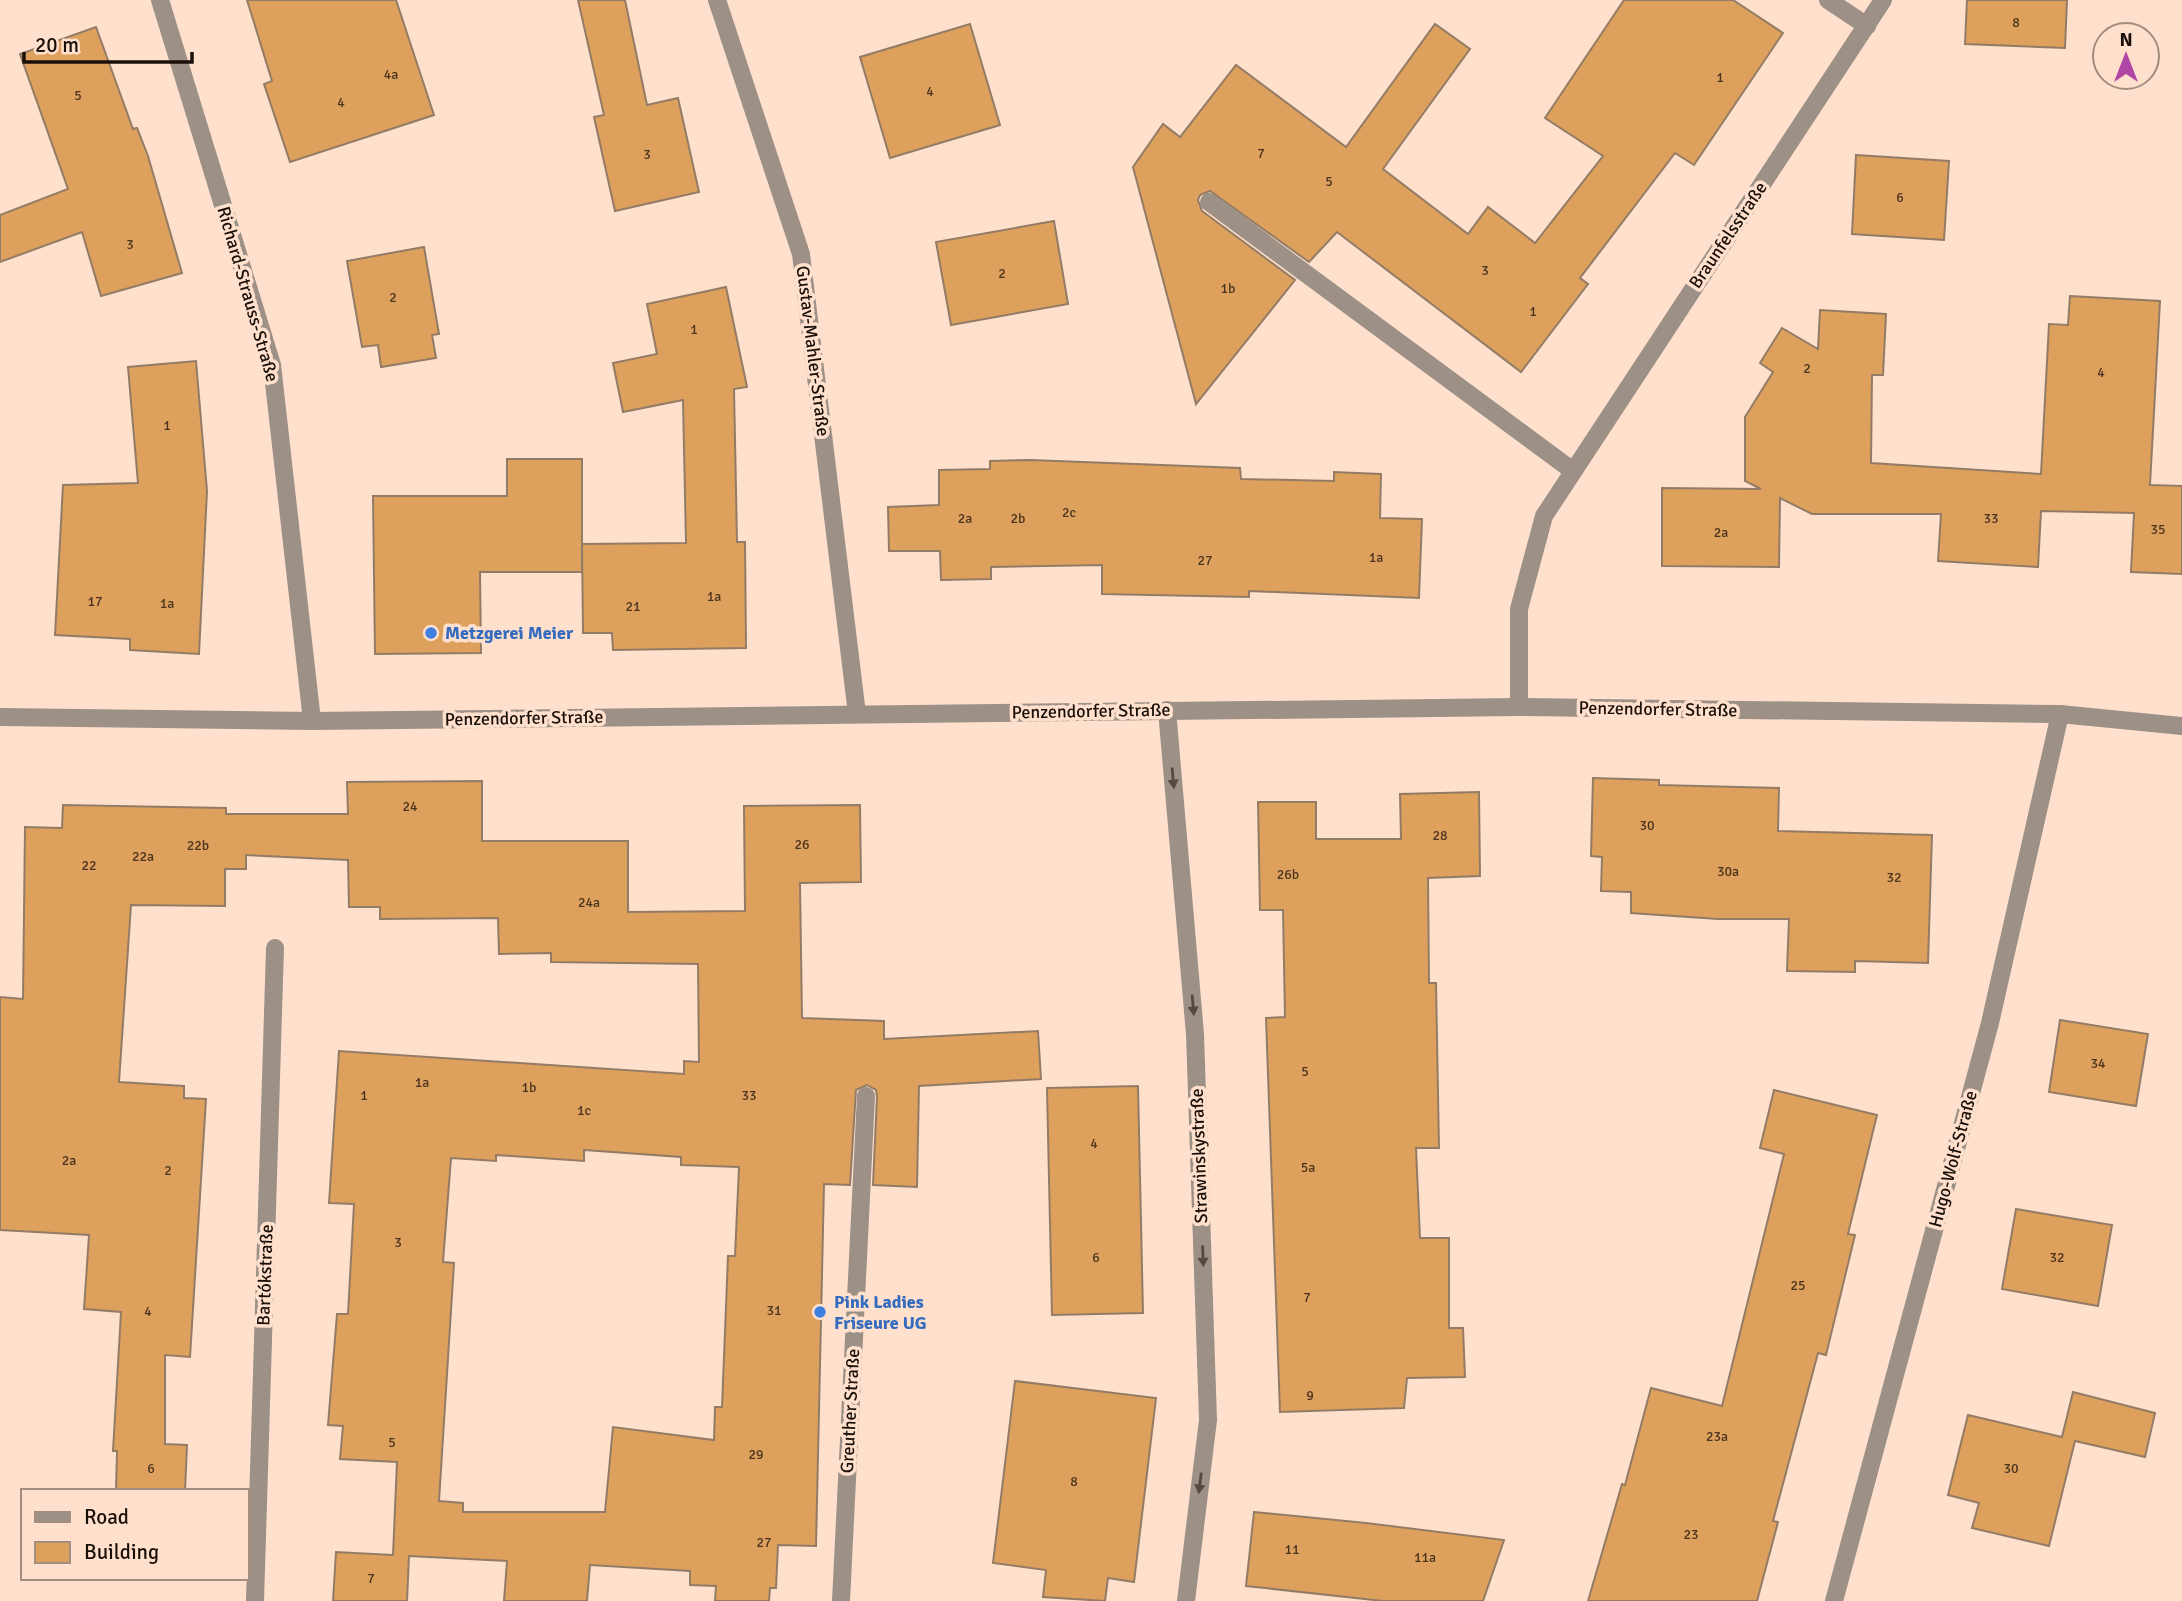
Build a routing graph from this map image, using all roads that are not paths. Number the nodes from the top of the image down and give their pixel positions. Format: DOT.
graph roads {
  1 [pos="160,0"];
  2 [pos="717,0"];
  3 [pos="1828,0"];
  4 [pos="1884,0"];
  5 [pos="1867,26"];
  6 [pos="1209,202"];
  7 [pos="1573,471"];
  8 [pos="1519,707"];
  9 [pos="1167,710"];
  10 [pos="857,714"];
  11 [pos="2060,714"];
  12 [pos="0,717"];
  13 [pos="312,721"];
  14 [pos="2182,726"];
  15 [pos="275,948"];
  16 [pos="866,1096"];
  17 [pos="255,1601"];
  18 [pos="841,1601"];
  19 [pos="1186,1601"];
  20 [pos="1834,1601"];
  1 -- 13 [label="street, Richard-Strauss-Straße"];
  2 -- 10 [label="street, Gustav-Mahler-Straße"];
  3 -- 5 [label="street"];
  4 -- 5 [label="street, Braunfelsstraße"];
  5 -- 7 [label="street, Braunfelsstraße"];
  6 -- 7 [label="street"];
  7 -- 8 [label="street, Braunfelsstraße"];
  8 -- 9 [label="street, Penzendorfer Straße"];
  8 -- 11 [label="street, Penzendorfer Straße"];
  9 -- 10 [label="street, Penzendorfer Straße"];
  9 -- 19 [label="street, Strawinskystraße, one-way"];
  10 -- 13 [label="street, Penzendorfer Straße"];
  11 -- 14 [label="street, Penzendorfer Straße"];
  11 -- 20 [label="street, Hugo-Wolf-Straße"];
  12 -- 13 [label="street, Penzendorfer Straße"];
  15 -- 17 [label="street, Bartókstraße"];
  16 -- 18 [label="street, Greuther Straße"];
}
